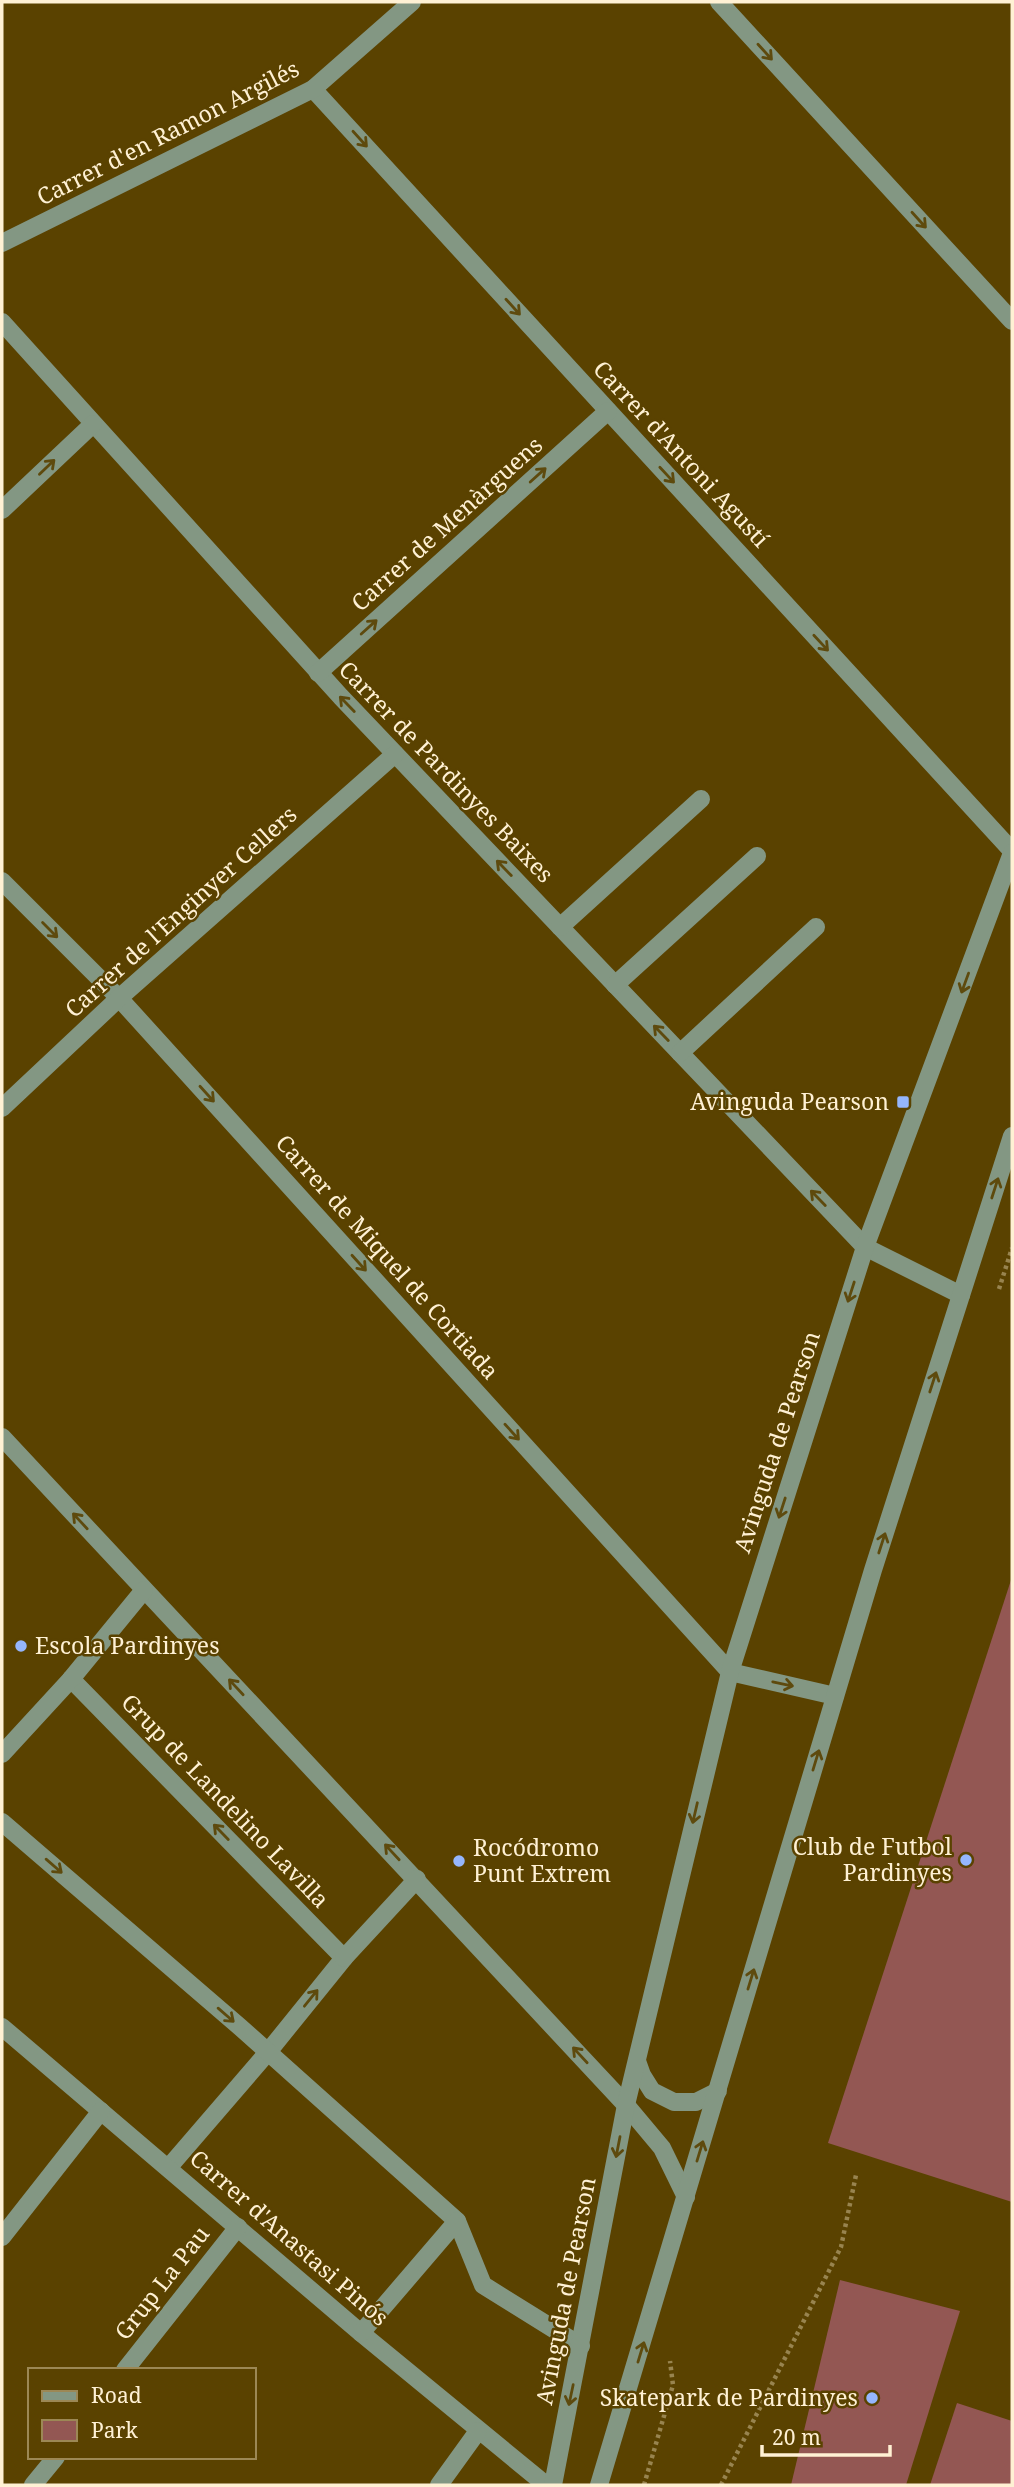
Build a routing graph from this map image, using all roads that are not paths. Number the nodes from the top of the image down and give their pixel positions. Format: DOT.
graph roads {
  1 [pos="412,2"];
  2 [pos="719,2"];
  3 [pos="313,89"];
  4 [pos="2,243"];
  5 [pos="1012,321"];
  6 [pos="2,322"];
  7 [pos="608,411"];
  8 [pos="93,424"];
  9 [pos="2,510"];
  10 [pos="318,673"];
  11 [pos="395,754"];
  12 [pos="701,799"];
  13 [pos="1012,852"];
  14 [pos="757,856"];
  15 [pos="2,881"];
  16 [pos="560,927"];
  17 [pos="816,927"];
  18 [pos="615,985"];
  19 [pos="119,998"];
  20 [pos="680,1053"];
  21 [pos="2,1108"];
  22 [pos="1012,1136"];
  23 [pos="865,1247"];
  24 [pos="961,1295"];
  25 [pos="2,1437"];
  26 [pos="145,1590"];
  27 [pos="730,1672"];
  28 [pos="71,1679"];
  29 [pos="835,1696"];
  30 [pos="2,1754"];
  31 [pos="2,1822"];
  32 [pos="417,1879"];
  33 [pos="344,1958"];
  34 [pos="2,2027"];
  35 [pos="268,2052"];
  36 [pos="637,2061"];
  37 [pos="718,2091"];
  38 [pos="626,2105"];
  39 [pos="101,2111"];
  40 [pos="169,2167"];
  41 [pos="686,2197"];
  42 [pos="457,2221"];
  43 [pos="238,2227"];
  44 [pos="2,2237"];
  45 [pos="361,2333"];
  46 [pos="581,2346"];
  47 [pos="127,2368"];
  48 [pos="478,2431"];
  49 [pos="53,2459"];
  50 [pos="33,2485"];
  51 [pos="439,2485"];
  52 [pos="546,2485"];
  53 [pos="552,2485"];
  54 [pos="599,2485"];
  1 -- 3 [label="street, Carrer d'en Ramon Argilés"];
  2 -- 5 [label="street, one-way"];
  3 -- 4 [label="street, Carrer d'en Ramon Argilés"];
  3 -- 7 [label="street, Carrer d'Antoni Agustí, one-way"];
  6 -- 8 [label="street, Carrer de Pardinyes Baixes"];
  10 -- 7 [label="street, Carrer de Menàrguens, one-way"];
  7 -- 13 [label="street, Carrer d'Antoni Agustí, one-way"];
  9 -- 8 [label="street, one-way"];
  8 -- 10 [label="street, Carrer de Pardinyes Baixes"];
  11 -- 10 [label="street, Carrer de Pardinyes Baixes, one-way"];
  16 -- 11 [label="street, Carrer de Pardinyes Baixes, one-way"];
  11 -- 19 [label="street, Carrer de l'Enginyer Cellers"];
  12 -- 16 [label="street"];
  13 -- 23 [label="street, Avinguda de Pearson, one-way"];
  14 -- 18 [label="street"];
  15 -- 19 [label="street, Carrer de Miquel de Cortiada, one-way"];
  16 -- 18 [label="street, Carrer de Pardinyes Baixes"];
  17 -- 20 [label="street"];
  20 -- 18 [label="street, Carrer de Pardinyes Baixes, one-way"];
  19 -- 21 [label="street, Carrer de l'Enginyer Cellers"];
  19 -- 27 [label="street, Carrer de Miquel de Cortiada, one-way"];
  23 -- 20 [label="street, Carrer de Pardinyes Baixes, one-way"];
  24 -- 22 [label="street, one-way"];
  23 -- 24 [label="street, Carrer de Pardinyes Baixes"];
  23 -- 27 [label="street, Avinguda de Pearson, one-way"];
  29 -- 24 [label="street, one-way"];
  26 -- 25 [label="street, one-way"];
  26 -- 28 [label="street"];
  32 -- 26 [label="street, one-way"];
  27 -- 29 [label="street, one-way"];
  27 -- 36 [label="street, Avinguda de Pearson, one-way"];
  28 -- 30 [label="street"];
  33 -- 28 [label="street, Grup de Landelino Lavilla, one-way"];
  37 -- 29 [label="street, one-way"];
  31 -- 35 [label="street, one-way"];
  32 -- 33 [label="street"];
  38 -- 32 [label="street, one-way"];
  35 -- 33 [label="street, one-way"];
  34 -- 39 [label="street, Carrer d'Anastasi Pinós"];
  35 -- 40 [label="street"];
  35 -- 42 [label="street"];
  36 -- 37 [label="street"];
  36 -- 38 [label="street, Avinguda de Pearson"];
  41 -- 37 [label="street, one-way"];
  38 -- 41 [label="street"];
  38 -- 46 [label="street, Avinguda de Pearson, one-way"];
  39 -- 40 [label="street, Carrer d'Anastasi Pinós"];
  39 -- 44 [label="street"];
  40 -- 43 [label="street, Carrer d'Anastasi Pinós"];
  54 -- 41 [label="street, one-way"];
  42 -- 45 [label="street"];
  42 -- 46 [label="street"];
  43 -- 45 [label="street, Carrer d'Anastasi Pinós"];
  43 -- 47 [label="street, Grup La Pau"];
  45 -- 48 [label="street, Carrer d'Anastasi Pinós"];
  46 -- 53 [label="street, Avinguda de Pearson, one-way"];
  48 -- 51 [label="street"];
  48 -- 52 [label="street, Carrer d'Anastasi Pinós"];
  49 -- 50 [label="street"];
}
